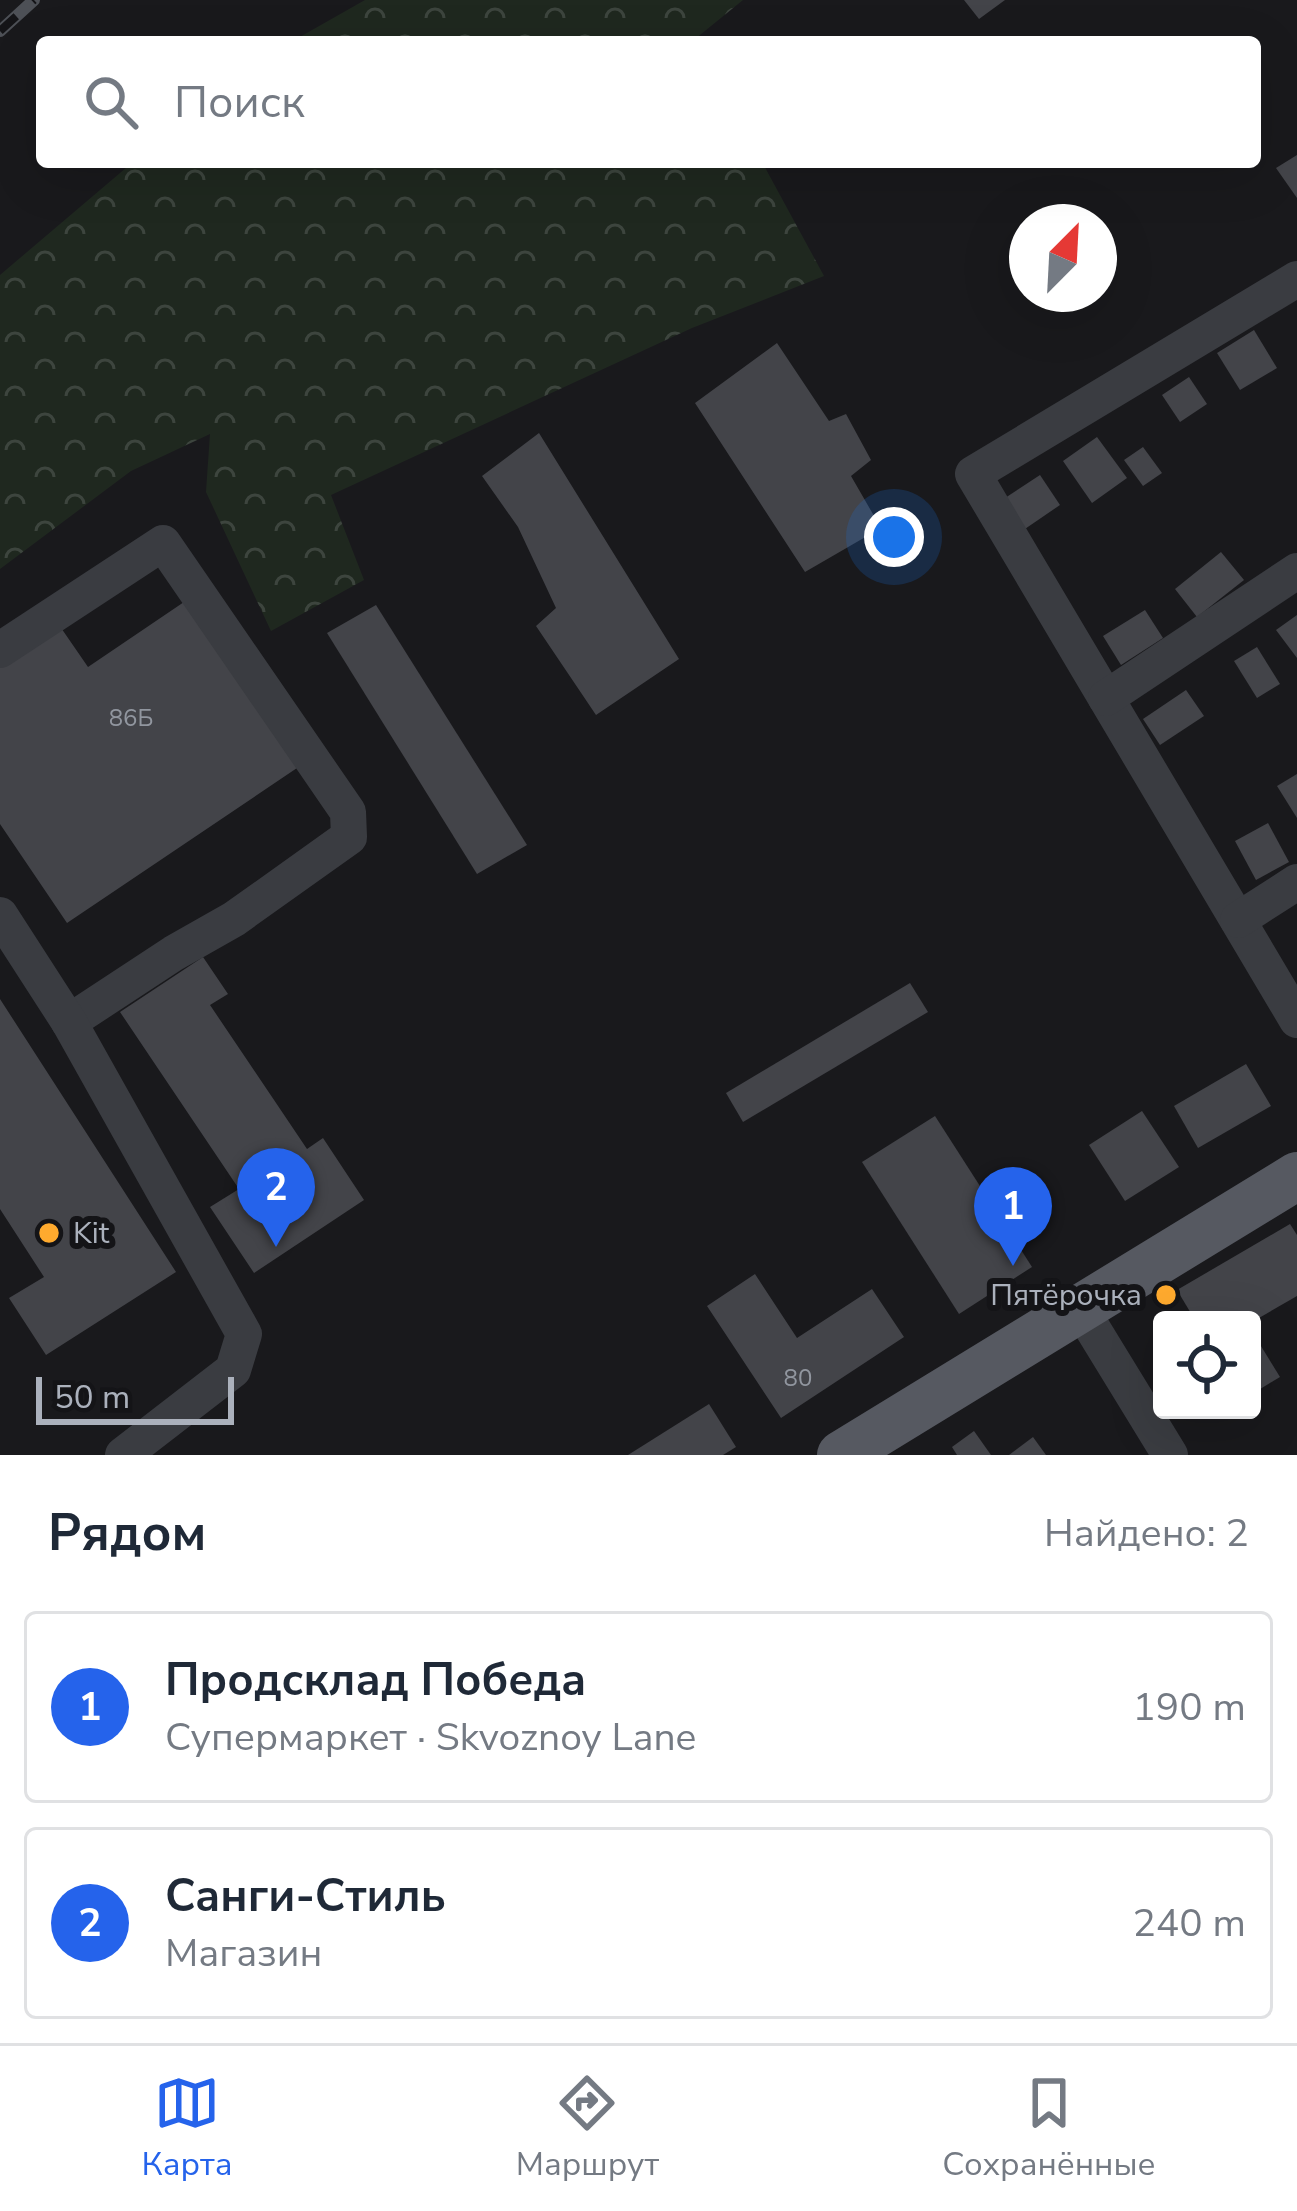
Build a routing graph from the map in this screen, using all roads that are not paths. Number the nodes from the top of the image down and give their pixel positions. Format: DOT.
graph roads {
  1 [pos="1297,279"];
  2 [pos="1297,571"];
  3 [pos="0,650"];
  4 [pos="1106,698"];
  5 [pos="1297,882"];
  6 [pos="0,915"];
  7 [pos="1238,920"];
  8 [pos="1297,1020"];
  9 [pos="69,1022"];
  10 [pos="1297,1176"];
  11 [pos="1080,1308"];
  12 [pos="123,1455"];
  13 [pos="841,1455"];
  14 [pos="1170,1455"];
  1 -- 4 [label="street"];
  2 -- 4 [label="street"];
  3 -- 9 [label="street"];
  4 -- 7 [label="street"];
  5 -- 7 [label="street"];
  6 -- 9 [label="street"];
  7 -- 8 [label="street"];
  9 -- 12 [label="street"];
  10 -- 11 [label="main road"];
  11 -- 13 [label="main road"];
  11 -- 14 [label="street"];
}
